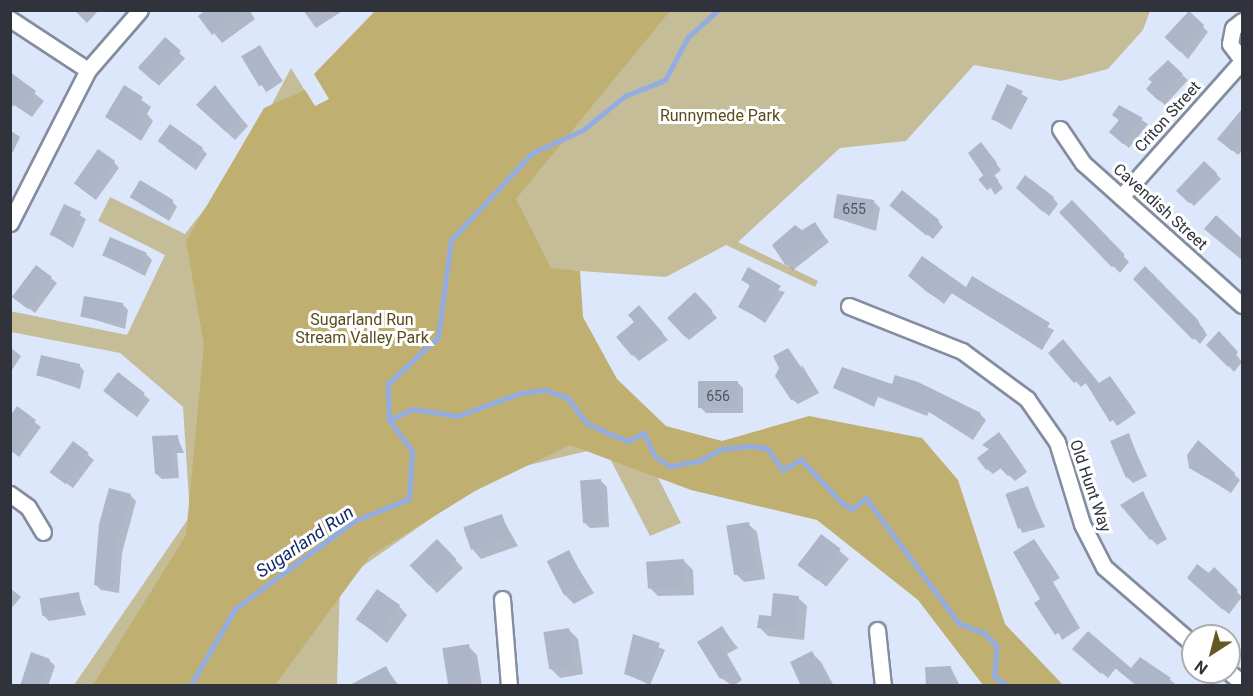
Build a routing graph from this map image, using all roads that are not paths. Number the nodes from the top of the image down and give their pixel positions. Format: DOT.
graph roads {
  1 [pos="140,10"];
  2 [pos="10,19"];
  3 [pos="1242,21"];
  4 [pos="1242,61"];
  5 [pos="88,70"];
  6 [pos="1060,129"];
  7 [pos="1120,197"];
  8 [pos="10,223"];
  9 [pos="1242,305"];
  10 [pos="849,306"];
  11 [pos="10,494"];
  12 [pos="44,532"];
  13 [pos="502,599"];
  14 [pos="877,630"];
  15 [pos="1181,634"];
  16 [pos="509,686"];
  17 [pos="883,686"];
  1 -- 5 [label="street"];
  2 -- 5 [label="street"];
  3 -- 4 [label="street, Criton Street"];
  4 -- 7 [label="street, Criton Street"];
  5 -- 8 [label="street"];
  6 -- 7 [label="street, Cavendish Street"];
  7 -- 9 [label="street, Cavendish Street"];
  10 -- 15 [label="street, Old Hunt Way"];
  11 -- 12 [label="street"];
  13 -- 16 [label="street"];
  14 -- 17 [label="street"];
}
